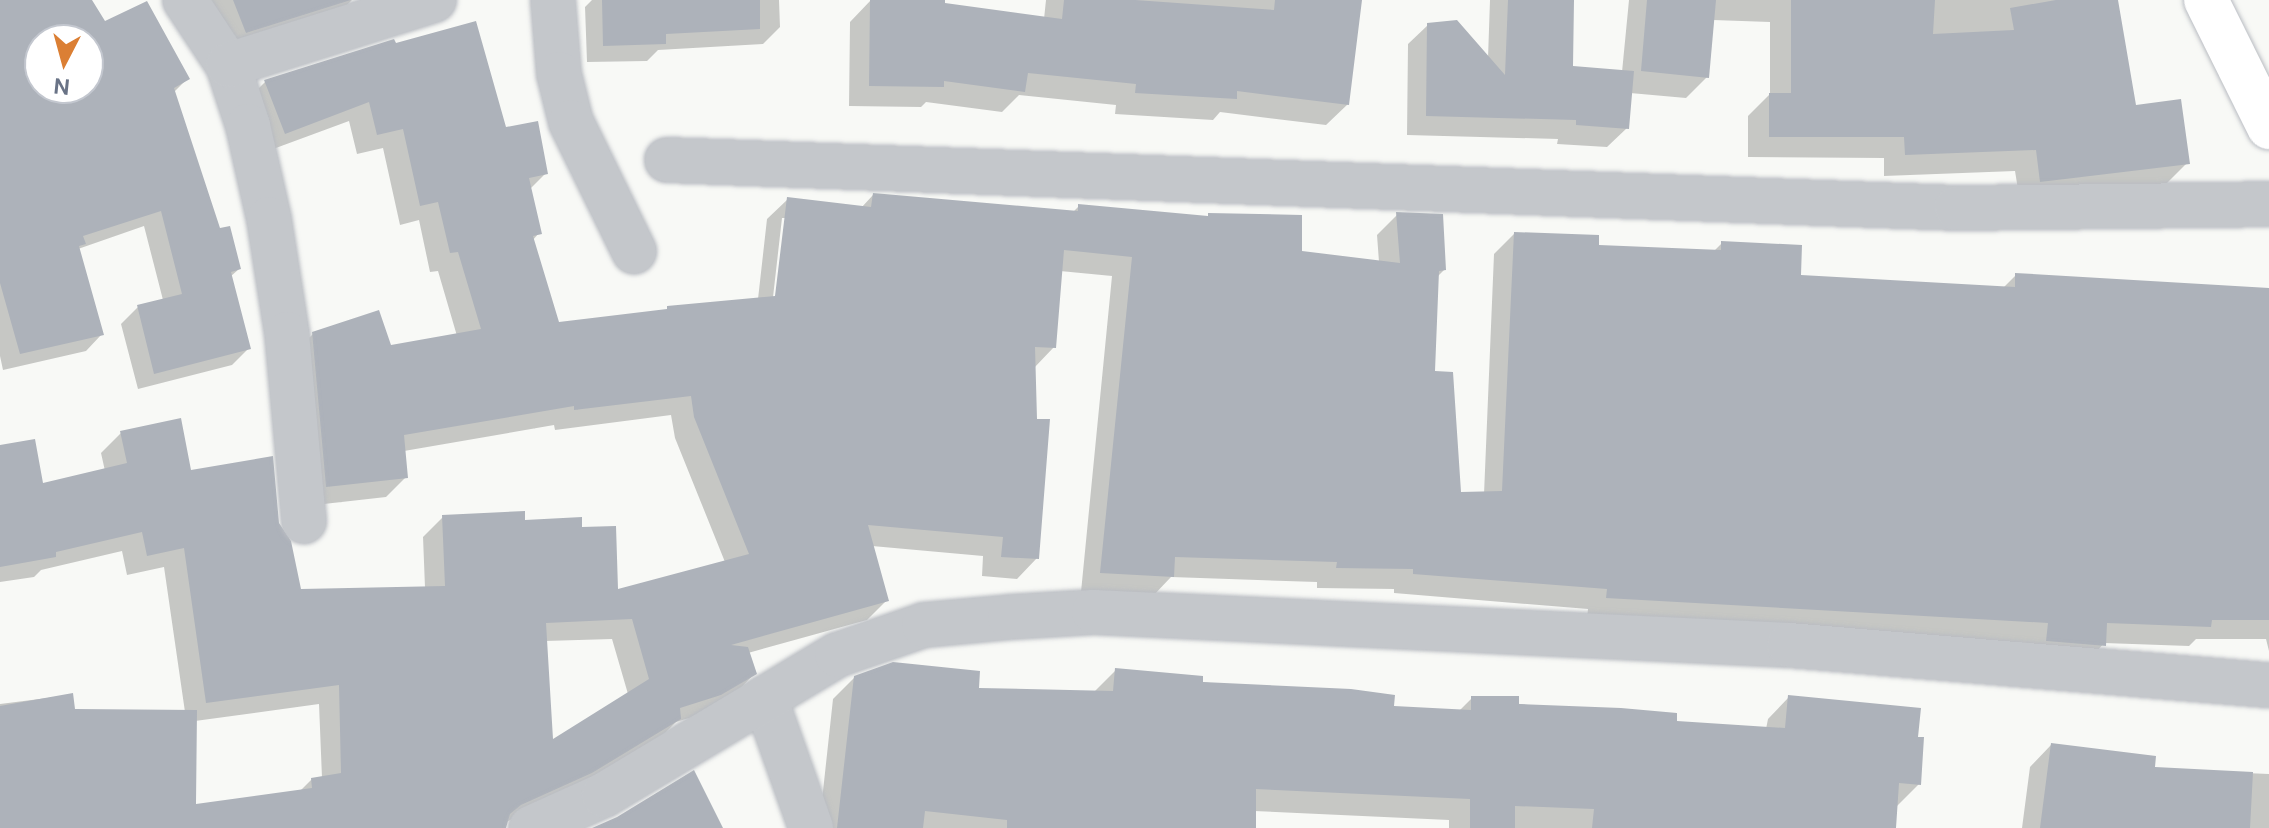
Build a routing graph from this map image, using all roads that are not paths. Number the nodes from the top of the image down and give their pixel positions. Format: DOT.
graph roads {
  1 [pos="185,0"];
  2 [pos="434,0"];
  3 [pos="553,0"];
  4 [pos="2206,0"];
  5 [pos="228,65"];
  6 [pos="2269,127"];
  7 [pos="667,160"];
  8 [pos="2269,204"];
  9 [pos="634,251"];
  10 [pos="304,521"];
  11 [pos="2269,685"];
  12 [pos="765,698"];
  13 [pos="531,828"];
  14 [pos="811,828"];
  1 -- 5 [label="street"];
  2 -- 5 [label="street"];
  3 -- 9 [label="street"];
  4 -- 6 [label="main road"];
  5 -- 10 [label="street"];
  7 -- 8 [label="street"];
  11 -- 12 [label="street"];
  12 -- 13 [label="street"];
  12 -- 14 [label="street"];
}
